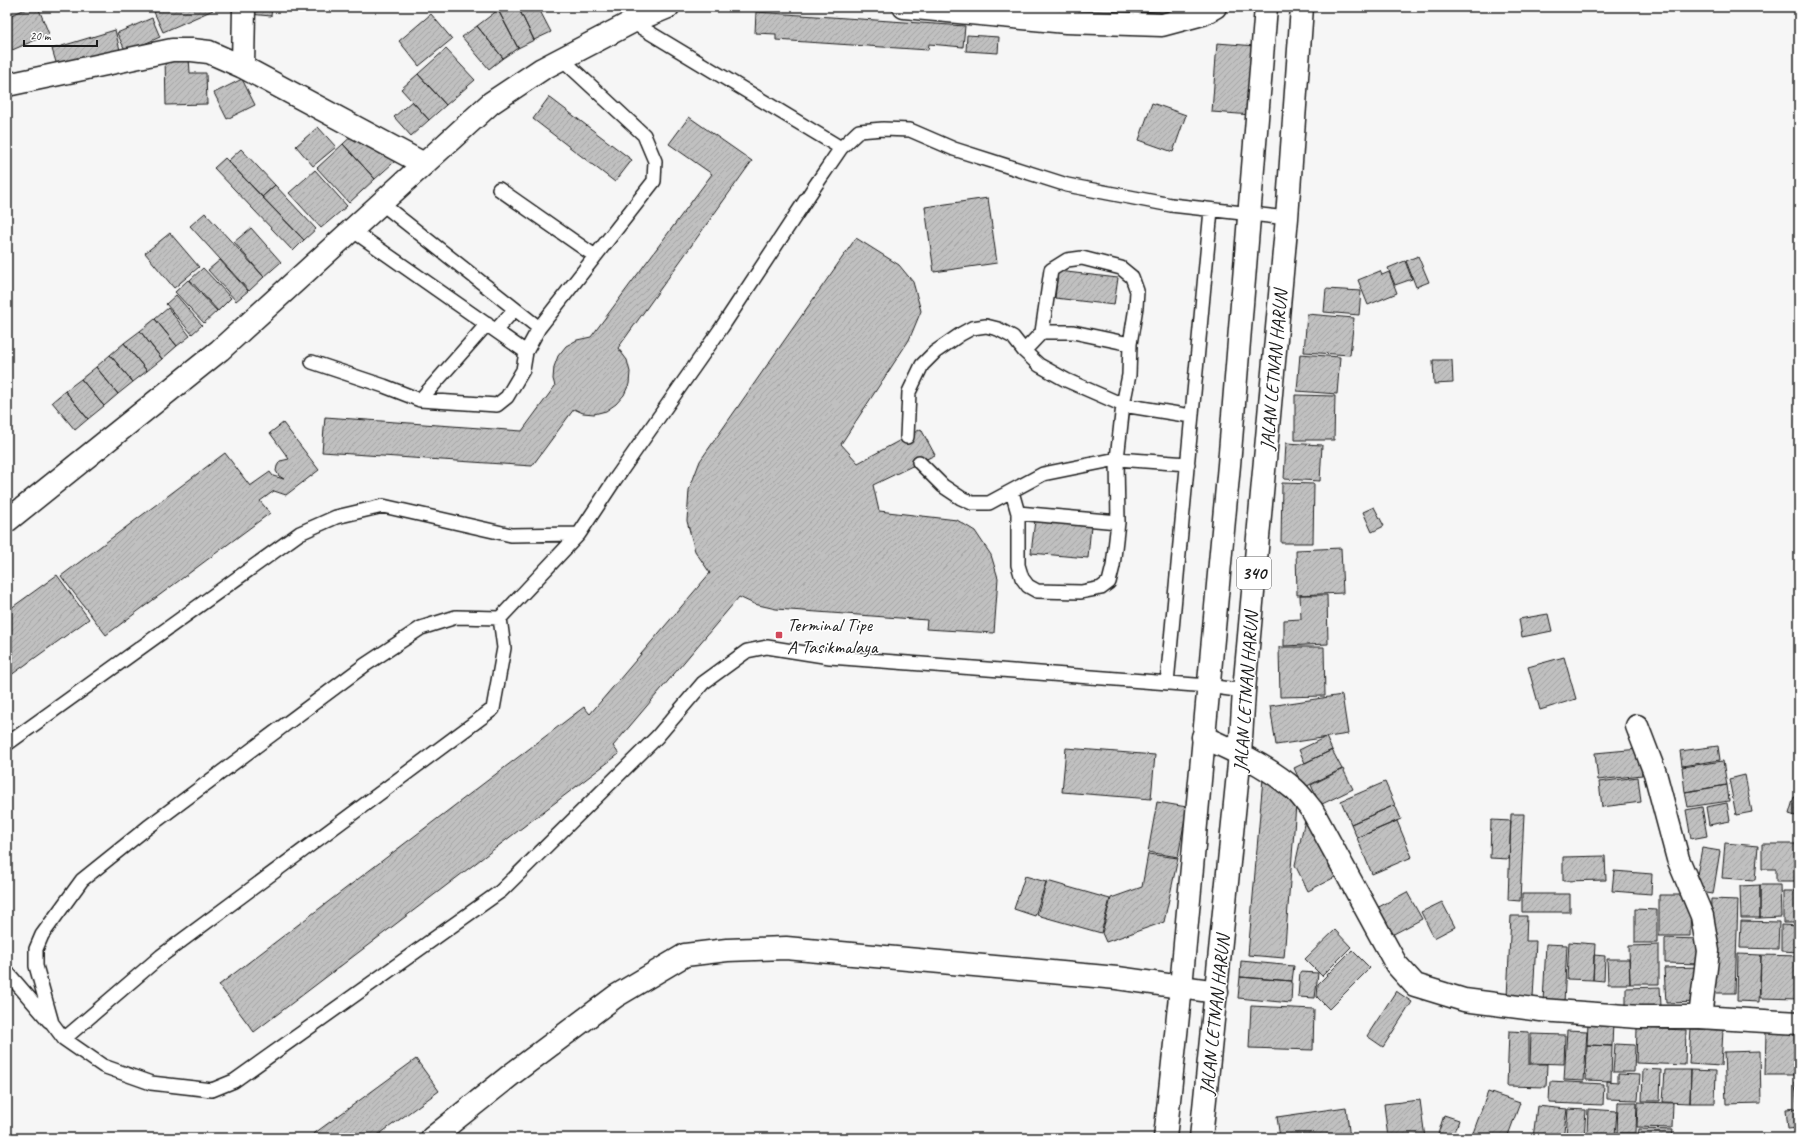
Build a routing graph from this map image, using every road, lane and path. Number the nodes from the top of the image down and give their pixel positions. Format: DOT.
graph roads {
  1 [pos="244,7"];
  2 [pos="904,7"];
  3 [pos="1215,7"];
  4 [pos="1266,7"];
  5 [pos="1302,7"];
  6 [pos="662,9"];
  7 [pos="957,10"];
  8 [pos="1066,14"];
  9 [pos="632,22"];
  10 [pos="562,59"];
  11 [pos="243,67"];
  12 [pos="7,85"];
  13 [pos="841,148"];
  14 [pos="424,164"];
  15 [pos="499,188"];
  16 [pos="381,203"];
  17 [pos="1211,210"];
  18 [pos="1251,214"];
  19 [pos="1287,218"];
  20 [pos="352,230"];
  21 [pos="595,256"];
  22 [pos="514,310"];
  23 [pos="492,327"];
  24 [pos="539,328"];
  25 [pos="1042,332"];
  26 [pos="1130,344"];
  27 [pos="1024,351"];
  28 [pos="526,352"];
  29 [pos="312,362"];
  30 [pos="420,400"];
  31 [pos="1123,405"];
  32 [pos="1190,416"];
  33 [pos="907,437"];
  34 [pos="1116,459"];
  35 [pos="919,462"];
  36 [pos="1188,464"];
  37 [pos="1012,492"];
  38 [pos="1018,513"];
  39 [pos="7,521"];
  40 [pos="1118,522"];
  41 [pos="579,534"];
  42 [pos="500,618"];
  43 [pos="1167,683"];
  44 [pos="1208,686"];
  45 [pos="1244,691"];
  46 [pos="1636,726"];
  47 [pos="1203,737"];
  48 [pos="7,744"];
  49 [pos="1240,754"];
  50 [pos="7,972"];
  51 [pos="1181,987"];
  52 [pos="1217,992"];
  53 [pos="1700,1017"];
  54 [pos="52,1023"];
  55 [pos="1799,1023"];
  56 [pos="64,1039"];
  57 [pos="432,1138"];
  58 [pos="1165,1138"];
  59 [pos="1201,1138"];
  1 -- 11 [label="street"];
  2 -- 7 [label="street"];
  3 -- 8 [label="street"];
  4 -- 18 [label="street, JALAN LETNAN HARUN / 340"];
  5 -- 19 [label="street, JALAN LETNAN HARUN / 340"];
  6 -- 9 [label="street"];
  7 -- 8 [label="street"];
  9 -- 10 [label="street"];
  9 -- 13 [label="lane"];
  10 -- 14 [label="street"];
  10 -- 21 [label="lane"];
  11 -- 12 [label="street"];
  11 -- 14 [label="street"];
  13 -- 17 [label="lane"];
  13 -- 41 [label="lane"];
  14 -- 16 [label="street"];
  15 -- 21 [label="lane"];
  16 -- 20 [label="street"];
  16 -- 22 [label="lane"];
  17 -- 18 [label="lane"];
  17 -- 32 [label="lane"];
  18 -- 19 [label="lane"];
  18 -- 44 [label="street, JALAN LETNAN HARUN / 340"];
  19 -- 45 [label="street, JALAN LETNAN HARUN / 340"];
  20 -- 23 [label="lane"];
  20 -- 39 [label="street"];
  21 -- 24 [label="lane"];
  22 -- 23 [label="lane"];
  22 -- 24 [label="lane"];
  23 -- 28 [label="lane"];
  23 -- 30 [label="lane"];
  24 -- 28 [label="lane"];
  25 -- 26 [label="lane"];
  25 -- 26 [label="lane"];
  25 -- 27 [label="lane"];
  26 -- 31 [label="lane"];
  27 -- 31 [label="lane"];
  27 -- 33 [label="lane"];
  28 -- 30 [label="lane"];
  29 -- 30 [label="lane"];
  31 -- 32 [label="lane"];
  31 -- 34 [label="lane"];
  32 -- 36 [label="lane"];
  34 -- 36 [label="lane"];
  34 -- 37 [label="lane"];
  34 -- 40 [label="lane"];
  35 -- 37 [label="lane"];
  36 -- 43 [label="lane"];
  37 -- 38 [label="lane"];
  38 -- 40 [label="lane"];
  38 -- 40 [label="lane"];
  41 -- 42 [label="lane"];
  41 -- 48 [label="lane"];
  42 -- 54 [label="lane"];
  42 -- 56 [label="lane"];
  43 -- 44 [label="lane"];
  43 -- 56 [label="lane"];
  44 -- 45 [label="lane"];
  44 -- 47 [label="street, JALAN LETNAN HARUN / 340"];
  45 -- 49 [label="street, JALAN LETNAN HARUN / 340"];
  46 -- 53 [label="street"];
  47 -- 49 [label="street"];
  47 -- 51 [label="street, JALAN LETNAN HARUN / 340"];
  49 -- 52 [label="street, JALAN LETNAN HARUN / 340"];
  49 -- 53 [label="street"];
  50 -- 54 [label="lane"];
  51 -- 52 [label="street"];
  51 -- 57 [label="street"];
  51 -- 58 [label="street, JALAN LETNAN HARUN / 340"];
  52 -- 59 [label="street, JALAN LETNAN HARUN / 340"];
  53 -- 55 [label="street"];
  54 -- 56 [label="lane"];
}
